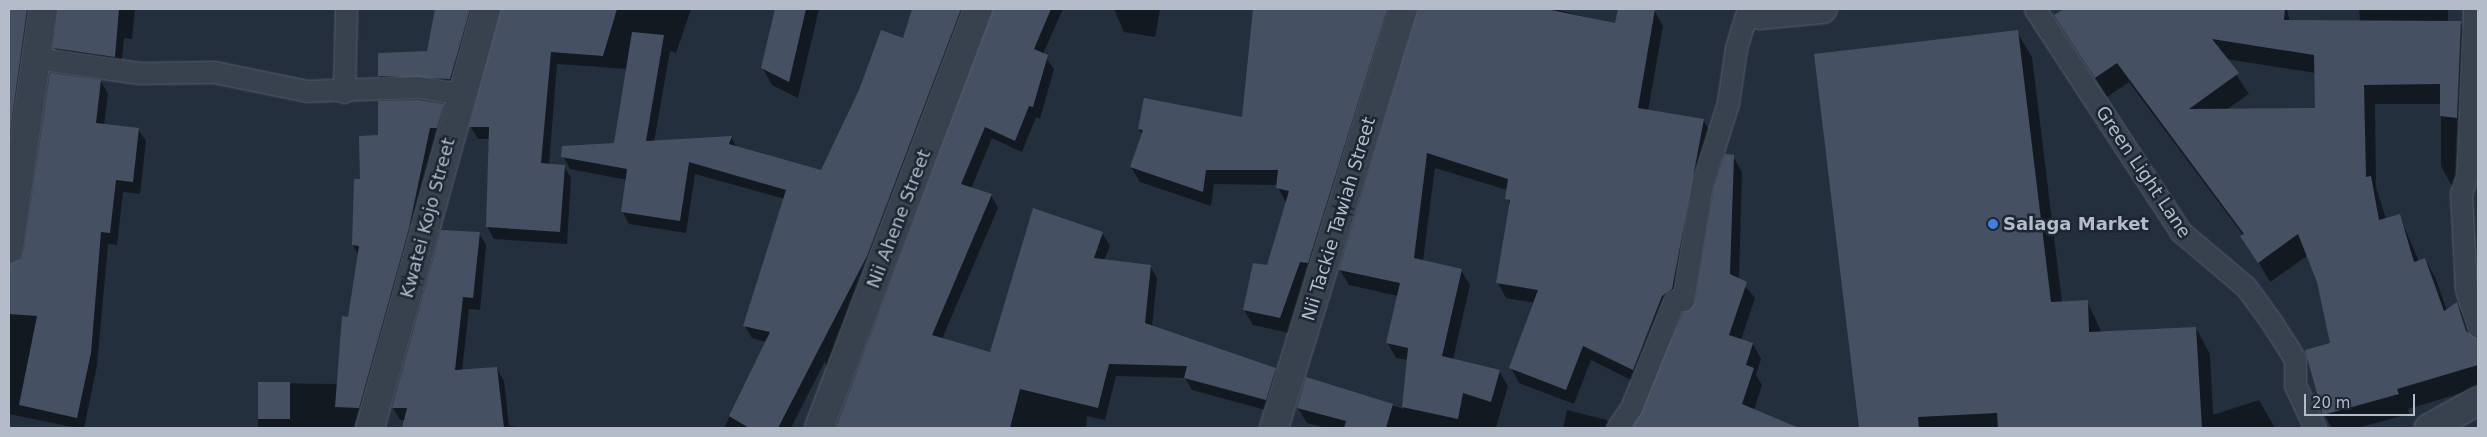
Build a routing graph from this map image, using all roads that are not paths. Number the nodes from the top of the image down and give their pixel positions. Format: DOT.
graph roads {
  1 [pos="43,9"];
  2 [pos="346,9"];
  3 [pos="486,9"];
  4 [pos="978,9"];
  5 [pos="1404,9"];
  6 [pos="1750,9"];
  7 [pos="1823,9"];
  8 [pos="2035,9"];
  9 [pos="2474,9"];
  10 [pos="36,58"];
  11 [pos="344,92"];
  12 [pos="462,94"];
  13 [pos="9,249"];
  14 [pos="2478,327"];
  15 [pos="2478,402"];
  16 [pos="370,428"];
  17 [pos="819,428"];
  18 [pos="1274,428"];
  19 [pos="1616,428"];
  20 [pos="2315,428"];
  21 [pos="2429,428"];
  1 -- 10 [label="street"];
  2 -- 11 [label="lane"];
  3 -- 12 [label="street, Kwatei Kojo Street"];
  4 -- 17 [label="street, Nii Ahene Street"];
  5 -- 18 [label="street, Nii Tackie Tawiah Street"];
  6 -- 7 [label="street"];
  6 -- 19 [label="lane"];
  8 -- 20 [label="lane, Green Light Lane"];
  9 -- 14 [label="lane"];
  10 -- 11 [label="lane"];
  10 -- 13 [label="street"];
  11 -- 12 [label="lane"];
  12 -- 16 [label="street, Kwatei Kojo Street"];
  15 -- 21 [label="street"];
}
